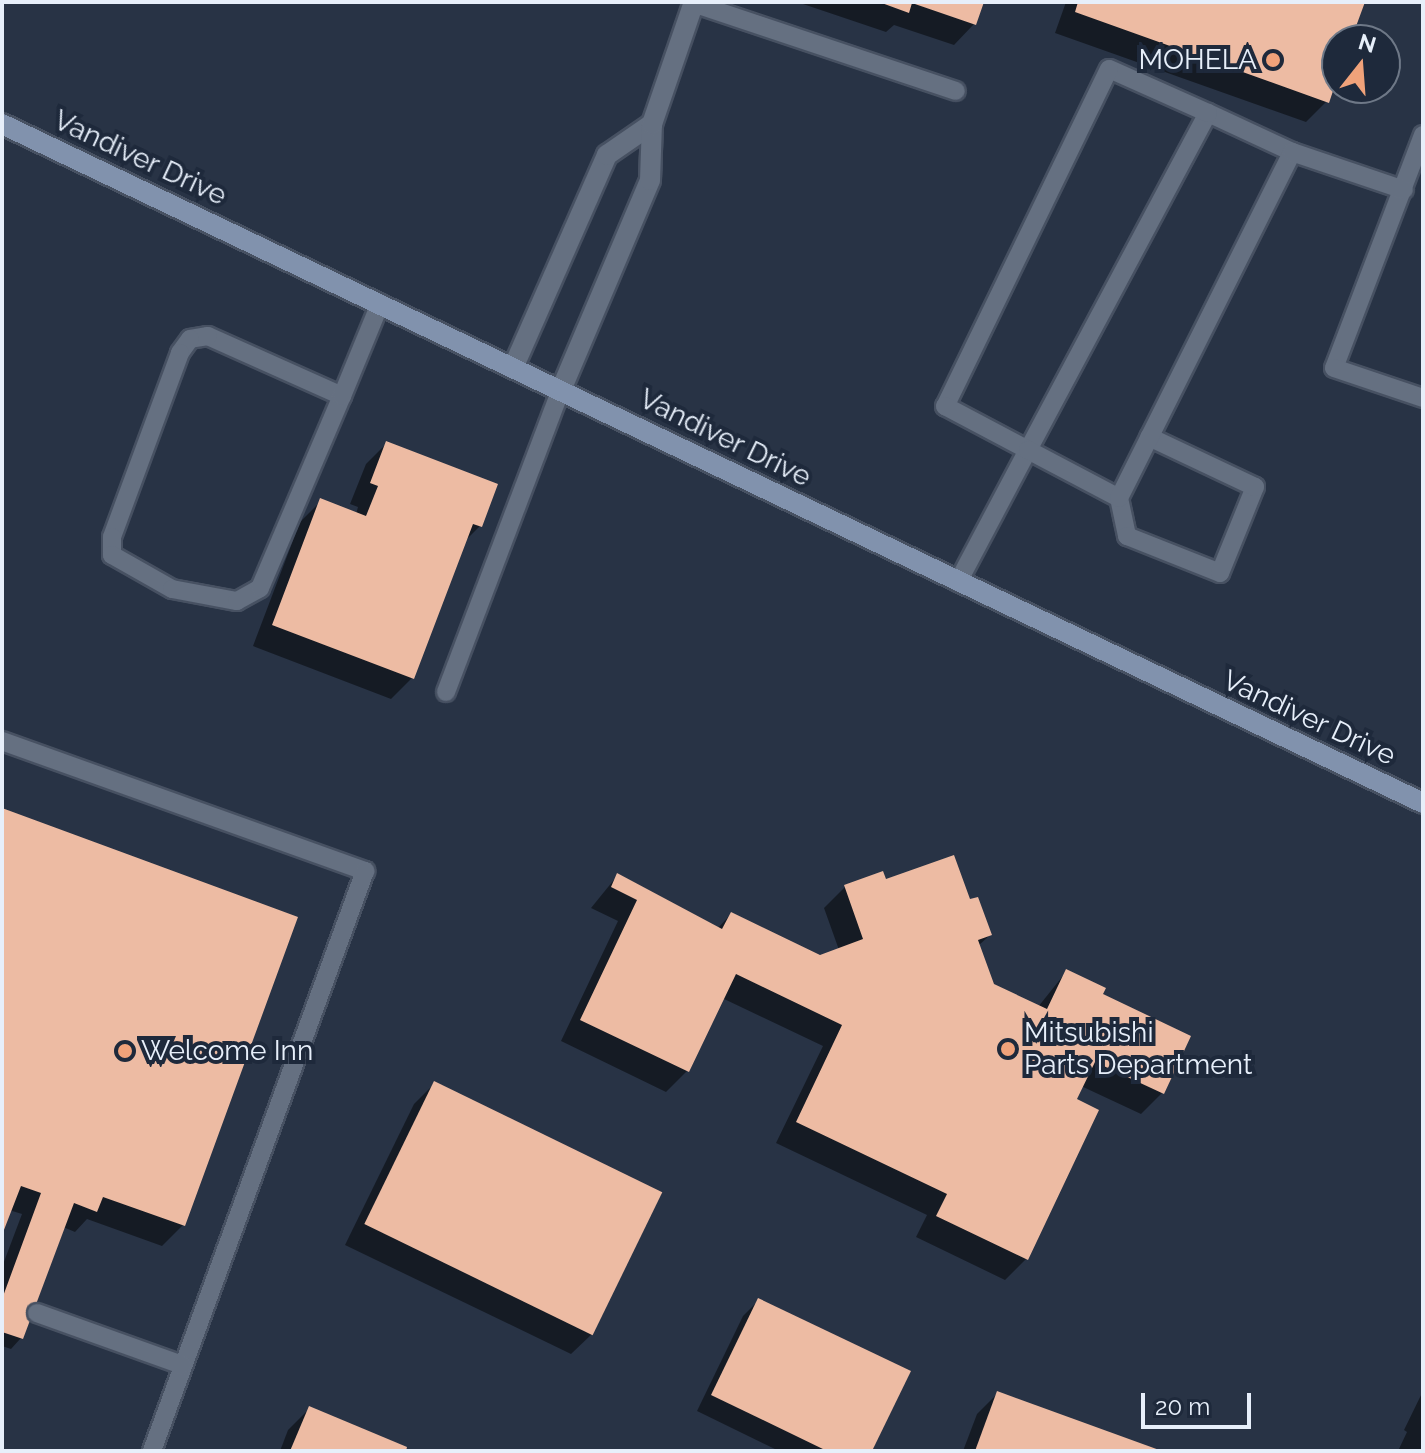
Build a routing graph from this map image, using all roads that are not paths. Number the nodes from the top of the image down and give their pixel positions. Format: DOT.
graph roads {
  1 [pos="694,2"];
  2 [pos="956,91"];
  3 [pos="1208,113"];
  4 [pos="2,124"];
  5 [pos="652,124"];
  6 [pos="1423,135"];
  7 [pos="1292,152"];
  8 [pos="1404,190"];
  9 [pos="380,304"];
  10 [pos="513,368"];
  11 [pos="561,390"];
  12 [pos="342,396"];
  13 [pos="1423,398"];
  14 [pos="1149,437"];
  15 [pos="1028,450"];
  16 [pos="1119,498"];
  17 [pos="958,582"];
  18 [pos="446,692"];
  19 [pos="2,741"];
  20 [pos="1423,803"];
  21 [pos="37,1313"];
  22 [pos="182,1365"];
  23 [pos="152,1451"];
  1 -- 2 [label="lane"];
  1 -- 5 [label="street"];
  3 -- 7 [label="lane"];
  3 -- 15 [label="lane"];
  3 -- 15 [label="lane"];
  4 -- 9 [label="main road, Vandiver Drive"];
  5 -- 10 [label="street"];
  5 -- 11 [label="street"];
  6 -- 8 [label="lane"];
  7 -- 8 [label="lane"];
  7 -- 14 [label="lane"];
  8 -- 13 [label="lane"];
  9 -- 10 [label="main road, Vandiver Drive"];
  9 -- 12 [label="lane"];
  10 -- 11 [label="main road, Vandiver Drive"];
  11 -- 17 [label="main road, Vandiver Drive"];
  11 -- 18 [label="lane"];
  12 -- 12 [label="lane"];
  14 -- 16 [label="lane"];
  14 -- 16 [label="lane"];
  15 -- 16 [label="lane"];
  15 -- 17 [label="lane"];
  17 -- 20 [label="main road, Vandiver Drive"];
  19 -- 22 [label="lane"];
  21 -- 22 [label="lane"];
  22 -- 23 [label="lane"];
}
